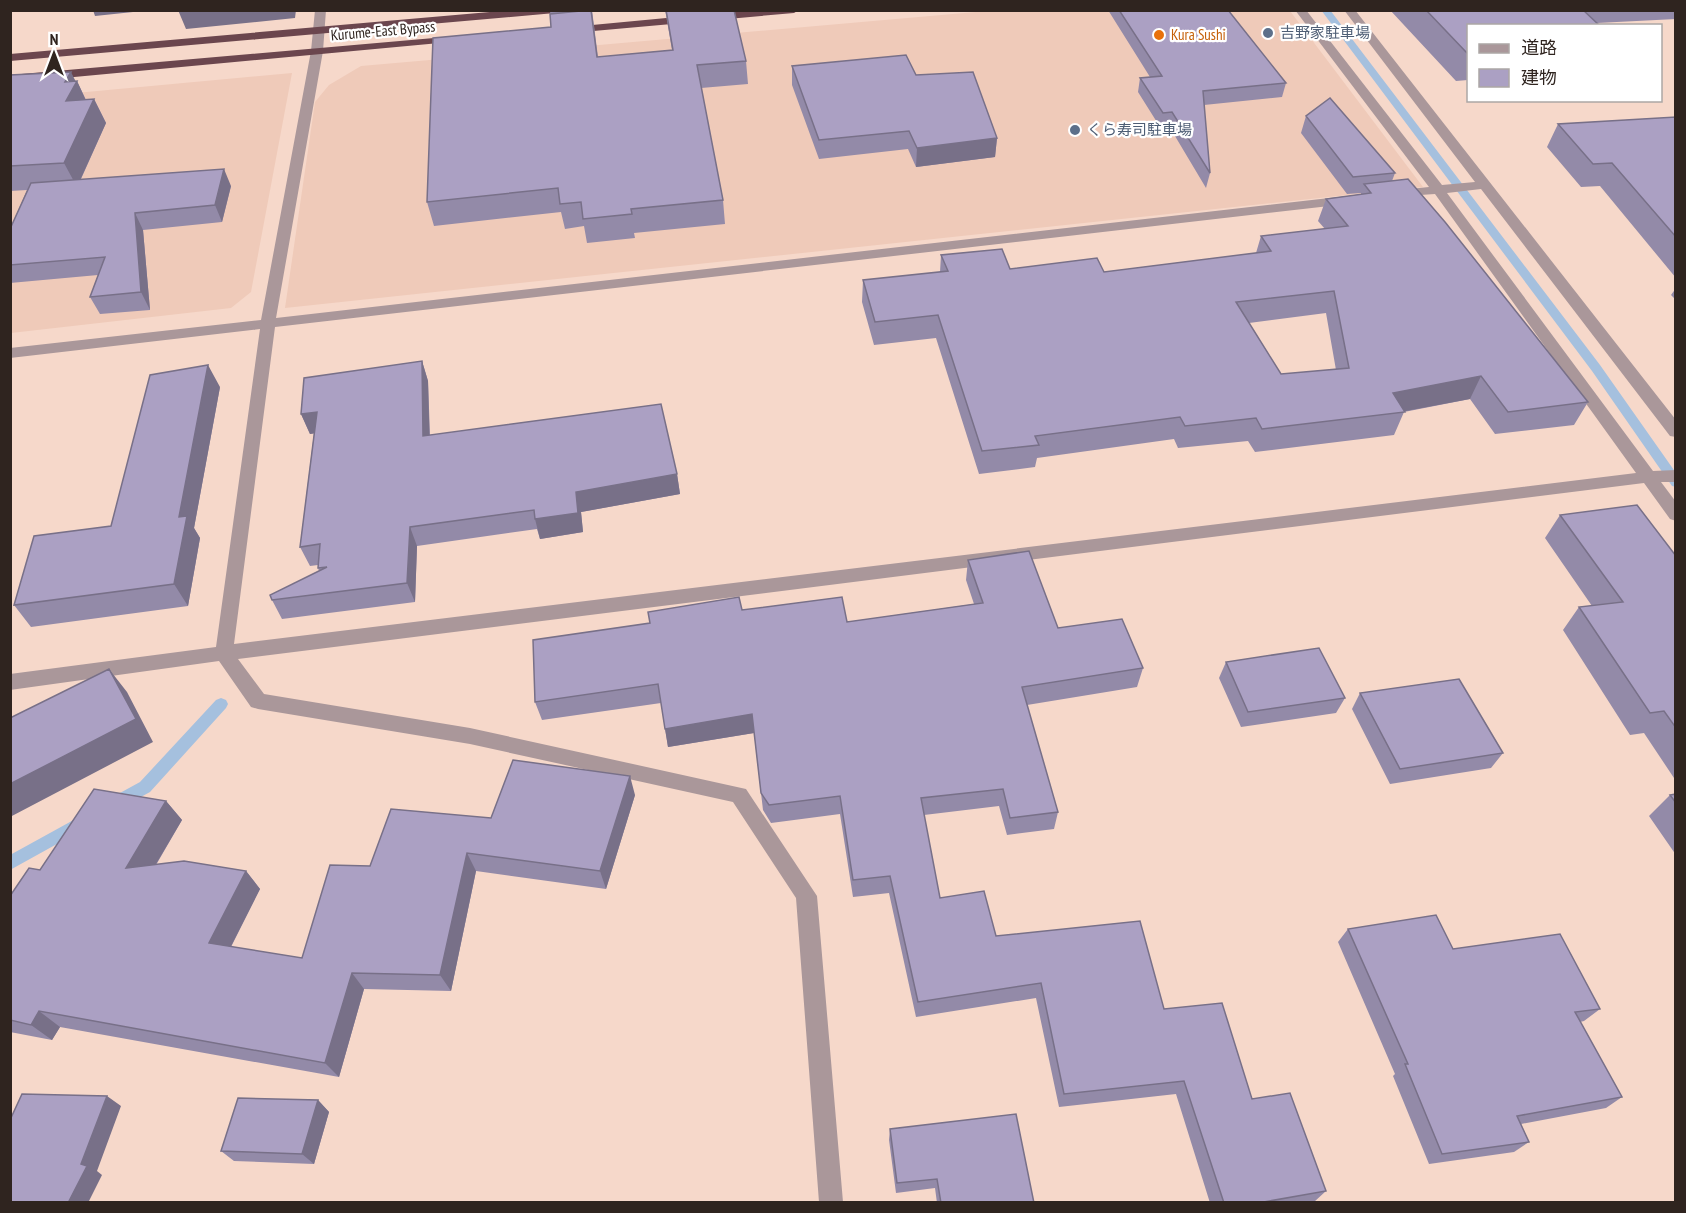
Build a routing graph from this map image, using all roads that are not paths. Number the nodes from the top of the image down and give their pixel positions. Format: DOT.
graph roads {
  1 [pos="321,10"];
  2 [pos="555,10"];
  3 [pos="794,10"];
  4 [pos="1300,10"];
  5 [pos="1349,10"];
  6 [pos="318,30"];
  7 [pos="564,30"];
  8 [pos="470,38"];
  9 [pos="316,51"];
  10 [pos="10,58"];
  11 [pos="10,78"];
  12 [pos="1486,185"];
  13 [pos="1438,189"];
  14 [pos="268,322"];
  15 [pos="10,352"];
  16 [pos="1676,432"];
  17 [pos="1676,476"];
  18 [pos="1648,477"];
  19 [pos="1676,515"];
  20 [pos="224,653"];
  21 [pos="10,682"];
  22 [pos="831,1203"];
  1 -- 6 [label="street"];
  2 -- 6 [label="highway, Kurume-East Bypass"];
  3 -- 7 [label="highway"];
  4 -- 13 [label="street"];
  5 -- 12 [label="street"];
  6 -- 9 [label="street"];
  6 -- 10 [label="highway, Kurume-East Bypass"];
  8 -- 9 [label="highway, Kurume-East Bypass"];
  9 -- 11 [label="highway, Kurume-East Bypass"];
  9 -- 14 [label="street"];
  12 -- 13 [label="street"];
  12 -- 16 [label="street"];
  13 -- 14 [label="street"];
  13 -- 18 [label="street"];
  14 -- 15 [label="street"];
  14 -- 20 [label="street"];
  17 -- 18 [label="street"];
  18 -- 19 [label="street"];
  18 -- 20 [label="street"];
  20 -- 21 [label="street"];
  20 -- 22 [label="street"];
}
